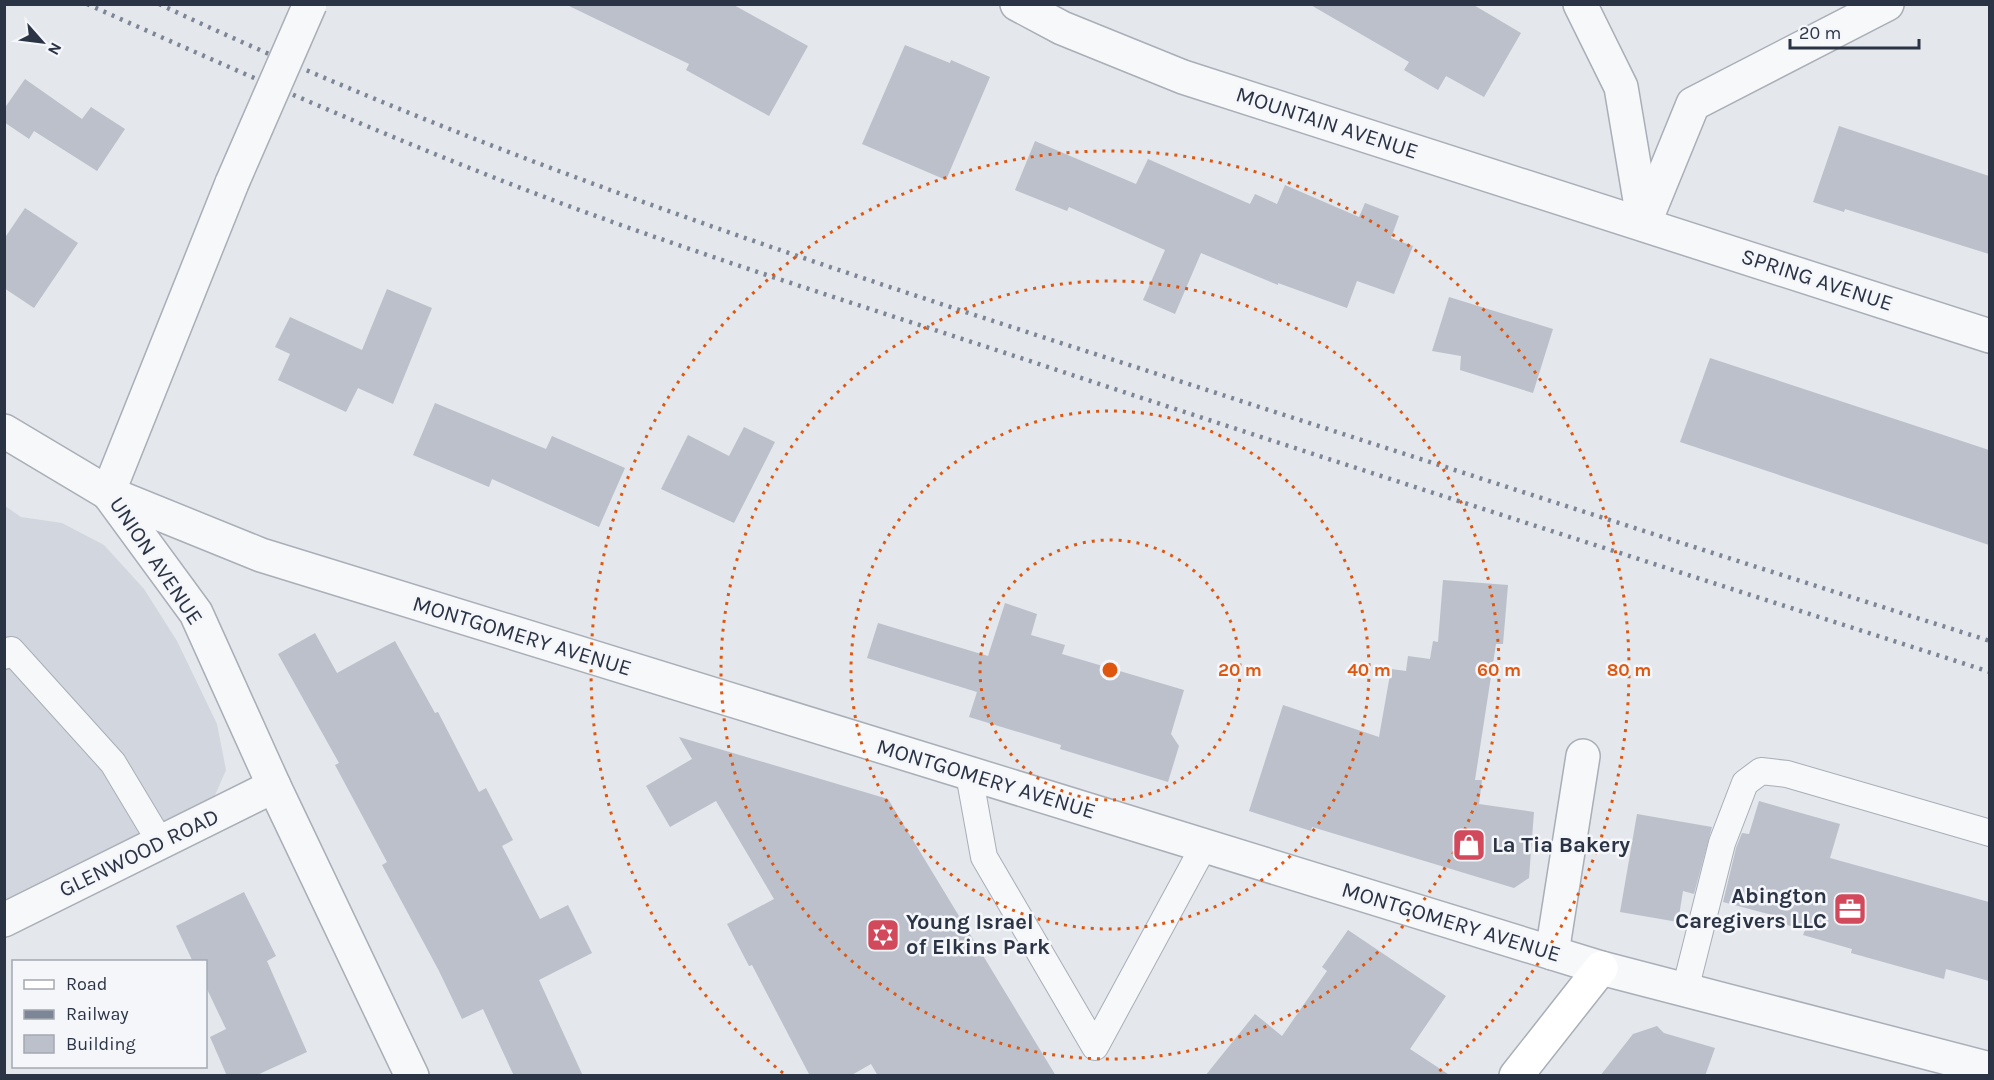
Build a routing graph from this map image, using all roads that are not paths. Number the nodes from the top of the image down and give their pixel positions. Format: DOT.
graph roads {
  1 [pos="310,4"];
  2 [pos="1017,4"];
  3 [pos="1580,4"];
  4 [pos="1887,4"];
  5 [pos="1644,224"];
  6 [pos="1989,336"];
  7 [pos="4,431"];
  8 [pos="108,494"];
  9 [pos="4,656"];
  10 [pos="1583,756"];
  11 [pos="969,774"];
  12 [pos="274,786"];
  13 [pos="1989,833"];
  14 [pos="161,843"];
  15 [pos="1204,846"];
  16 [pos="4,920"];
  17 [pos="1552,953"];
  18 [pos="1601,968"];
  19 [pos="1685,990"];
  20 [pos="1989,1069"];
  21 [pos="412,1076"];
  22 [pos="1516,1076"];
  1 -- 8 [label="street, UNION AVENUE, bridge"];
  2 -- 5 [label="street, MOUNTAIN AVENUE"];
  3 -- 5 [label="street"];
  4 -- 5 [label="street"];
  5 -- 6 [label="street, SPRING AVENUE"];
  7 -- 8 [label="street, MONTGOMERY AVENUE"];
  8 -- 11 [label="street, MONTGOMERY AVENUE"];
  8 -- 12 [label="street, UNION AVENUE"];
  9 -- 14 [label="lane"];
  10 -- 17 [label="street"];
  11 -- 15 [label="street, MONTGOMERY AVENUE"];
  11 -- 15 [label="lane"];
  12 -- 14 [label="street, GLENWOOD ROAD"];
  12 -- 21 [label="street, UNION AVENUE"];
  13 -- 19 [label="lane"];
  14 -- 16 [label="street, GLENWOOD ROAD"];
  15 -- 17 [label="street, MONTGOMERY AVENUE"];
  17 -- 18 [label="street, MONTGOMERY AVENUE"];
  18 -- 19 [label="street, MONTGOMERY AVENUE"];
  18 -- 22 [label="street"];
  19 -- 20 [label="street, MONTGOMERY AVENUE"];
}
